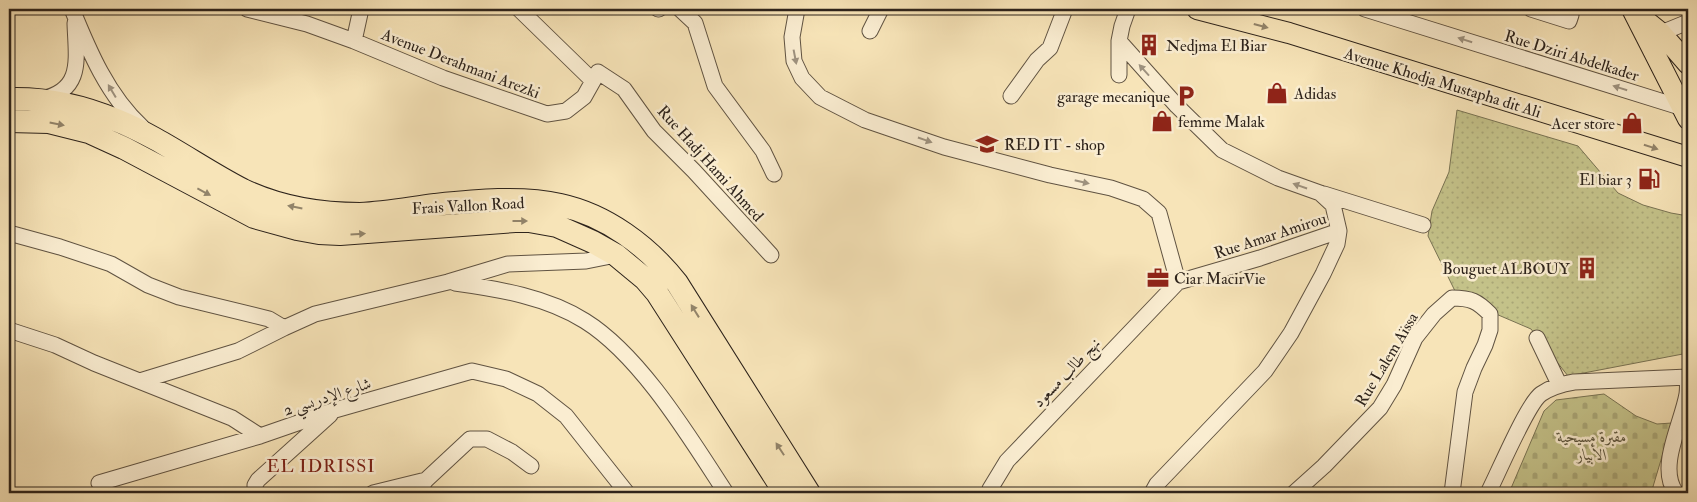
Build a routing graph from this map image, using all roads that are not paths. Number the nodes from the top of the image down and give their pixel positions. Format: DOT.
graph roads {
  1 [pos="247,9"];
  2 [pos="361,9"];
  3 [pos="519,9"];
  4 [pos="680,9"];
  5 [pos="797,9"];
  6 [pos="881,9"];
  7 [pos="1065,9"];
  8 [pos="1128,9"];
  9 [pos="1197,9"];
  10 [pos="1365,9"];
  11 [pos="1531,9"];
  12 [pos="1551,9"];
  13 [pos="1632,9"];
  14 [pos="264,10"];
  15 [pos="73,11"];
  16 [pos="1688,22"];
  17 [pos="870,31"];
  18 [pos="1661,33"];
  19 [pos="354,41"];
  20 [pos="1119,41"];
  21 [pos="1688,64"];
  22 [pos="1119,76"];
  23 [pos="593,81"];
  24 [pos="1011,96"];
  25 [pos="9,99"];
  26 [pos="37,100"];
  27 [pos="1686,114"];
  28 [pos="9,121"];
  29 [pos="156,140"];
  30 [pos="1688,157"];
  31 [pos="774,174"];
  32 [pos="1320,193"];
  33 [pos="1422,225"];
  34 [pos="1339,231"];
  35 [pos="9,233"];
  36 [pos="616,255"];
  37 [pos="771,255"];
  38 [pos="448,282"];
  39 [pos="1178,282"];
  40 [pos="284,328"];
  41 [pos="9,330"];
  42 [pos="1537,338"];
  43 [pos="1688,376"];
  44 [pos="140,381"];
  45 [pos="1559,384"];
  46 [pos="335,410"];
  47 [pos="260,436"];
  48 [pos="531,466"];
  49 [pos="426,480"];
  50 [pos="99,483"];
  51 [pos="802,492"];
  52 [pos="255,493"];
  53 [pos="373,493"];
  54 [pos="417,493"];
  55 [pos="627,493"];
  56 [pos="726,493"];
  57 [pos="989,493"];
  58 [pos="1152,493"];
  59 [pos="1294,493"];
  60 [pos="1452,493"];
  61 [pos="1488,493"];
  62 [pos="1676,493"];
  1 -- 14 [label="street, Avenue Derahmani Arezki"];
  2 -- 19 [label="street"];
  3 -- 23 [label="street"];
  4 -- 31 [label="street"];
  5 -- 39 [label="street, one-way"];
  6 -- 17 [label="street"];
  7 -- 24 [label="street"];
  8 -- 20 [label="street"];
  9 -- 30 [label="main road, Avenue Khodja Mustapha dit Ali, one-way"];
  27 -- 10 [label="street, Rue Dziri Abdelkader, one-way"];
  11 -- 12 [label="street"];
  13 -- 18 [label="main road"];
  13 -- 27 [label="main road"];
  14 -- 19 [label="street, Avenue Derahmani Arezki"];
  15 -- 26 [label="street"];
  29 -- 15 [label="street, one-way"];
  16 -- 18 [label="street"];
  18 -- 21 [label="main road"];
  19 -- 23 [label="street, Avenue Derahmani Arezki"];
  20 -- 22 [label="street"];
  32 -- 20 [label="street, Rue Amar Amirou, one-way"];
  23 -- 37 [label="street, Rue Hadj Hami Ahmed"];
  25 -- 26 [label="highway, Frais Vallon Road"];
  26 -- 29 [label="highway, Frais Vallon Road"];
  28 -- 36 [label="highway, Frais Vallon Road, one-way"];
  51 -- 29 [label="highway, Frais Vallon Road, one-way"];
  32 -- 33 [label="street"];
  32 -- 34 [label="street, Rue Amar Amirou"];
  34 -- 39 [label="street, Rue Amar Amirou"];
  34 -- 58 [label="street"];
  35 -- 40 [label="street"];
  36 -- 38 [label="street"];
  36 -- 51 [label="highway, Frais Vallon Road"];
  38 -- 40 [label="street"];
  38 -- 56 [label="street"];
  39 -- 57 [label="street, نهج طالب مسعود"];
  40 -- 44 [label="street"];
  41 -- 44 [label="street"];
  42 -- 45 [label="street"];
  43 -- 45 [label="street"];
  43 -- 62 [label="street"];
  44 -- 47 [label="street"];
  45 -- 61 [label="street"];
  46 -- 47 [label="street, شارع الإدريسي 2"];
  46 -- 52 [label="street"];
  46 -- 55 [label="street, شارع الإدريسي 2"];
  47 -- 50 [label="street, شارع الإدريسي 2"];
  48 -- 49 [label="street"];
  49 -- 53 [label="street"];
  49 -- 54 [label="street"];
  59 -- 60 [label="street, Rue Lalem Aïssa"];
}
